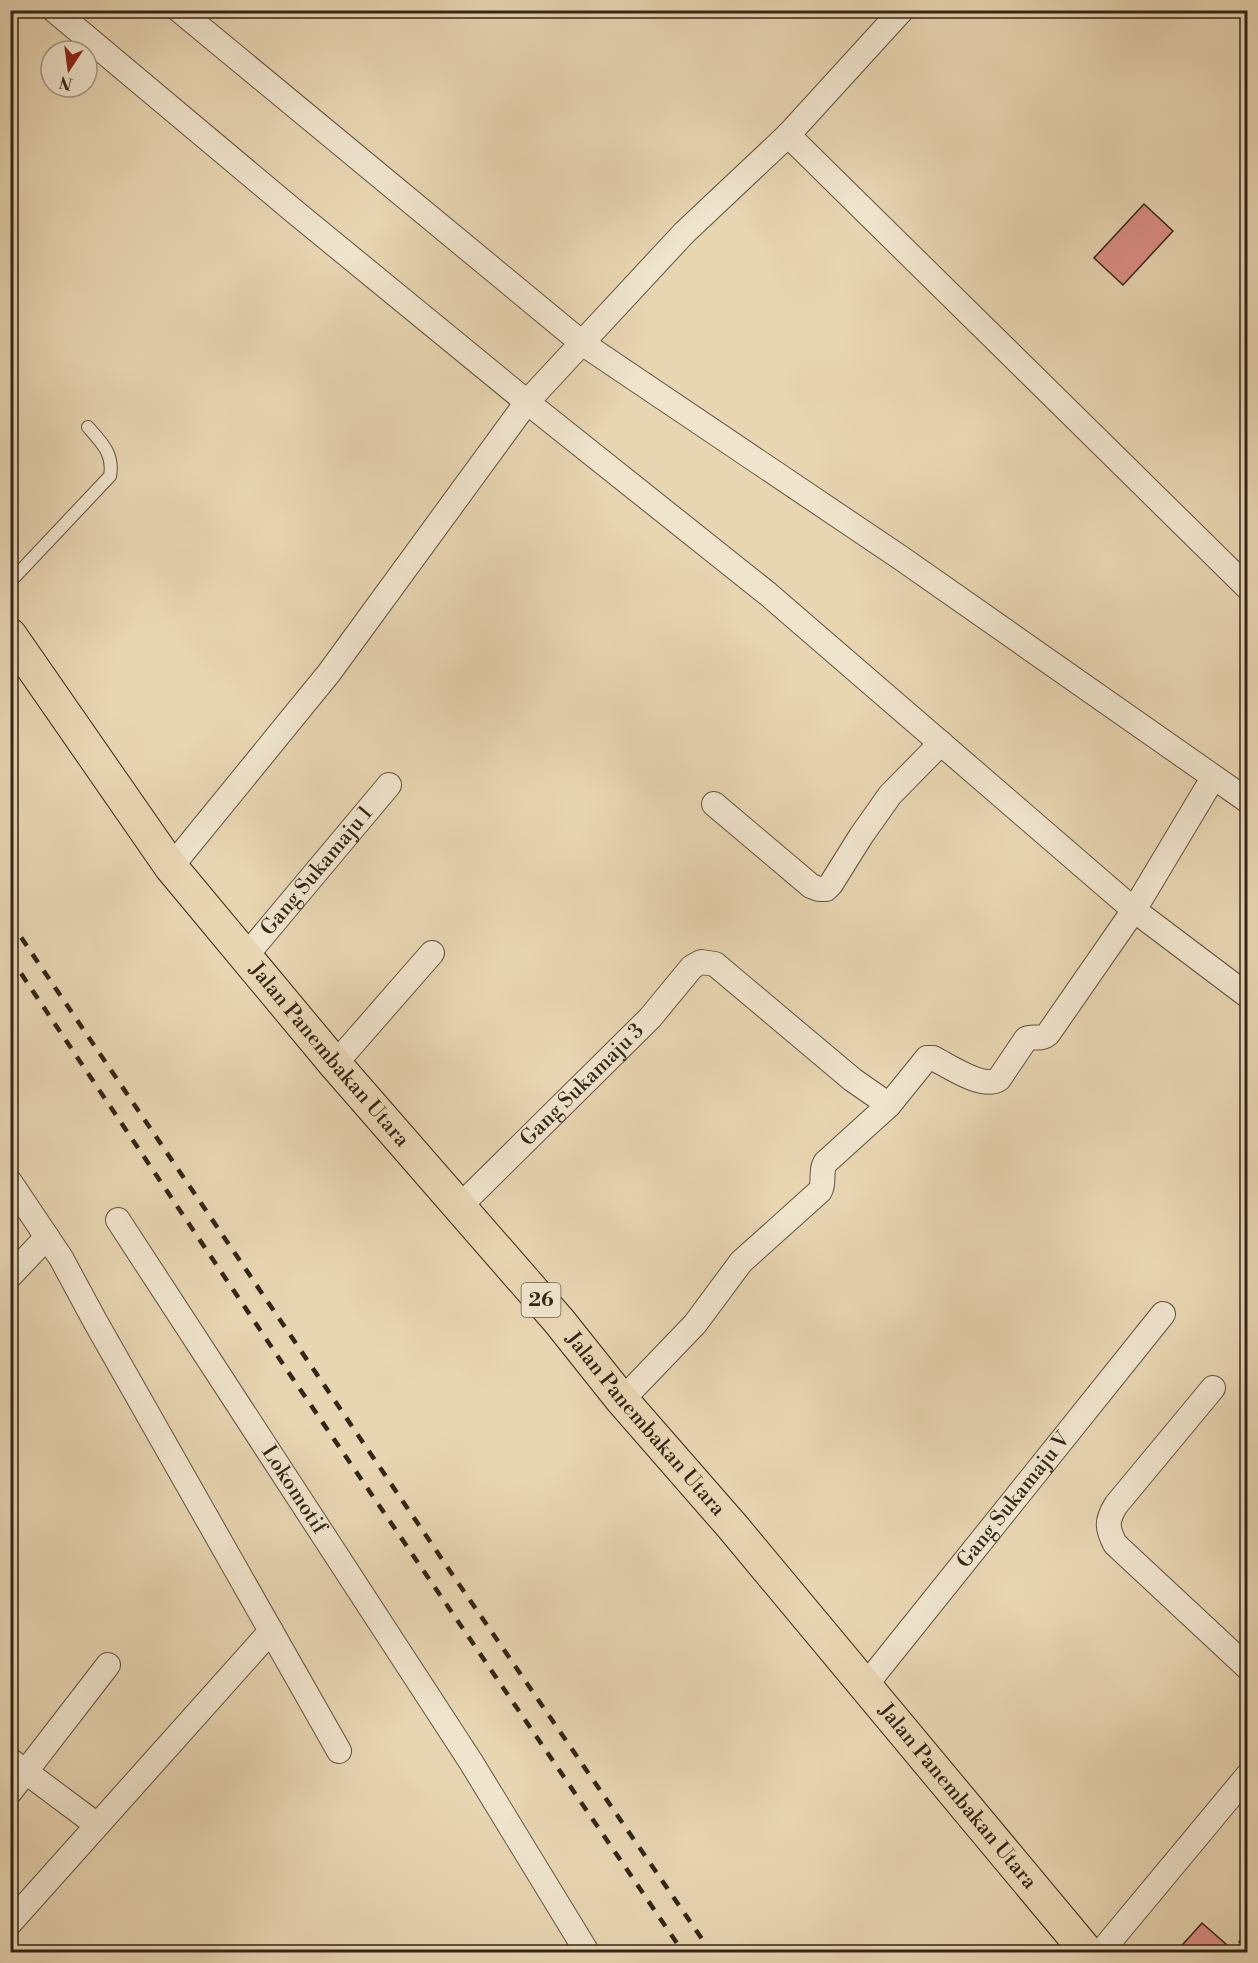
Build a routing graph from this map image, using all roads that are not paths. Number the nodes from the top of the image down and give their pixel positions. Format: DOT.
graph roads {
  1 [pos="54,10"];
  2 [pos="179,10"];
  3 [pos="902,10"];
  4 [pos="788,135"];
  5 [pos="582,343"];
  6 [pos="527,402"];
  7 [pos="88,427"];
  8 [pos="10,582"];
  9 [pos="1248,588"];
  10 [pos="10,635"];
  11 [pos="941,743"];
  12 [pos="1213,778"];
  13 [pos="388,785"];
  14 [pos="1248,801"];
  15 [pos="714,804"];
  16 [pos="171,867"];
  17 [pos="1134,910"];
  18 [pos="432,953"];
  19 [pos="245,957"];
  20 [pos="1248,996"];
  21 [pos="336,1064"];
  22 [pos="889,1105"];
  23 [pos="10,1182"];
  24 [pos="460,1206"];
  25 [pos="118,1220"];
  26 [pos="47,1237"];
  27 [pos="10,1276"];
  28 [pos="1162,1314"];
  29 [pos="1213,1388"];
  30 [pos="622,1400"];
  31 [pos="271,1631"];
  32 [pos="108,1665"];
  33 [pos="1248,1668"];
  34 [pos="866,1686"];
  35 [pos="339,1751"];
  36 [pos="19,1766"];
  37 [pos="1248,1775"];
  38 [pos="10,1792"];
  39 [pos="97,1825"];
  40 [pos="10,1923"];
  41 [pos="1084,1950"];
  42 [pos="587,1953"];
  1 -- 6 [label="street"];
  2 -- 5 [label="street"];
  3 -- 4 [label="street"];
  4 -- 5 [label="street"];
  4 -- 9 [label="street"];
  5 -- 6 [label="street"];
  5 -- 12 [label="street"];
  6 -- 11 [label="street"];
  6 -- 16 [label="street"];
  7 -- 8 [label="lane"];
  10 -- 16 [label="main road, Jalan Panembakan Utara / 26"];
  11 -- 15 [label="street"];
  11 -- 17 [label="street"];
  12 -- 14 [label="street"];
  12 -- 17 [label="street"];
  13 -- 19 [label="street, Gang Sukamaju 1"];
  16 -- 19 [label="main road, Jalan Panembakan Utara / 26"];
  17 -- 20 [label="street"];
  17 -- 22 [label="street"];
  18 -- 21 [label="street"];
  19 -- 21 [label="main road, Jalan Panembakan Utara / 26"];
  21 -- 24 [label="main road, Jalan Panembakan Utara / 26"];
  22 -- 24 [label="street, Gang Sukamaju 3"];
  22 -- 30 [label="street"];
  23 -- 26 [label="street"];
  24 -- 30 [label="main road, Jalan Panembakan Utara / 26"];
  25 -- 42 [label="street, Lokomotif"];
  26 -- 27 [label="street"];
  26 -- 31 [label="street"];
  28 -- 34 [label="street, Gang Sukamaju V"];
  29 -- 33 [label="street"];
  30 -- 34 [label="main road, Jalan Panembakan Utara / 26"];
  31 -- 35 [label="street"];
  31 -- 39 [label="street"];
  32 -- 36 [label="street"];
  34 -- 41 [label="main road, Jalan Panembakan Utara / 26"];
  36 -- 38 [label="street"];
  36 -- 39 [label="street"];
  37 -- 41 [label="street"];
  39 -- 40 [label="street"];
}
